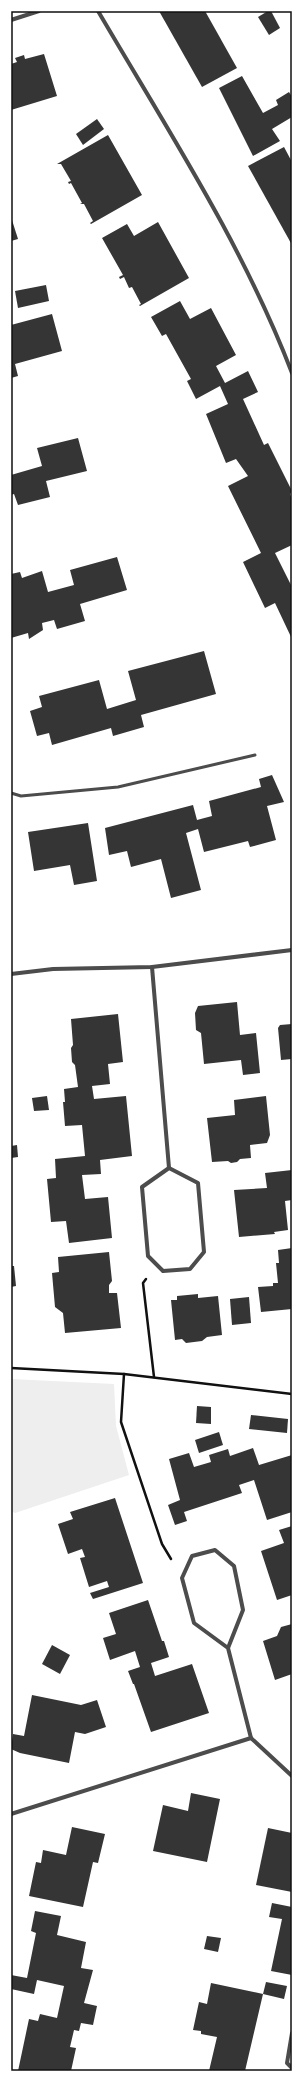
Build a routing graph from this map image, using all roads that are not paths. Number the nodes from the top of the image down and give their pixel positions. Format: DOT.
graph roads {
  1 [pos="39,11"];
  2 [pos="98,11"];
  3 [pos="11,20"];
  4 [pos="292,373"];
  5 [pos="255,755"];
  6 [pos="11,793"];
  7 [pos="292,950"];
  8 [pos="152,967"];
  9 [pos="11,974"];
  10 [pos="169,1168"];
  11 [pos="228,1648"];
  12 [pos="251,1738"];
  13 [pos="292,1776"];
  14 [pos="11,1814"];
  15 [pos="292,2033"];
  16 [pos="292,2068"];
  1 -- 3 [label="street"];
  2 -- 4 [label="street"];
  5 -- 6 [label="lane"];
  7 -- 8 [label="street"];
  8 -- 9 [label="street"];
  8 -- 10 [label="street"];
  10 -- 10 [label="street"];
  11 -- 11 [label="street"];
  11 -- 12 [label="street"];
  12 -- 13 [label="street"];
  12 -- 14 [label="street"];
  15 -- 16 [label="street"];
}
